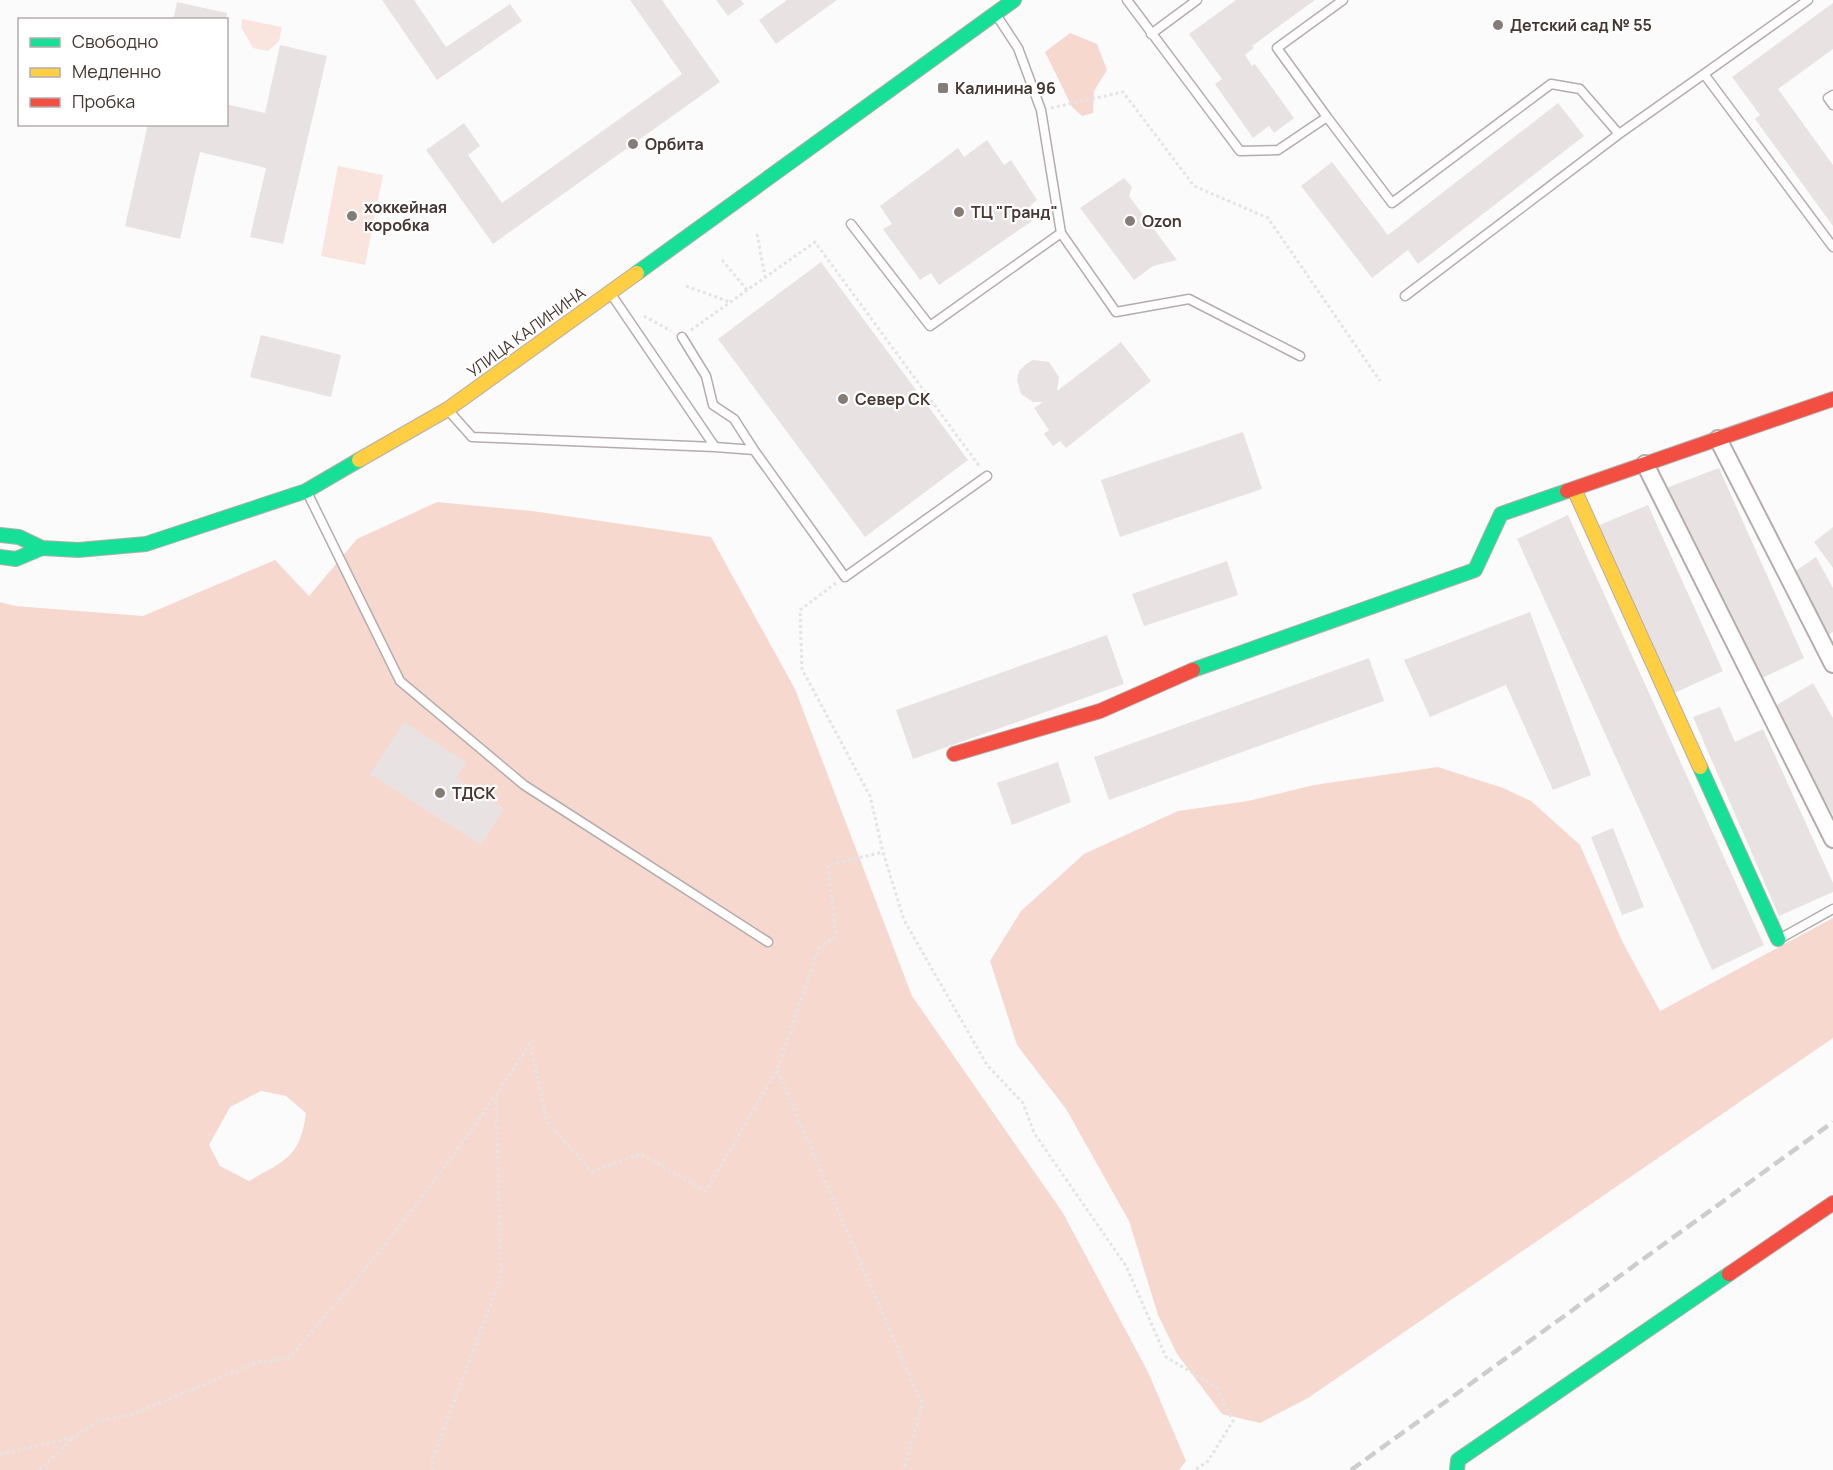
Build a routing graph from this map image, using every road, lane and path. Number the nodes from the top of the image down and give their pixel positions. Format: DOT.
graph roads {
  1 [pos="1014,0"];
  2 [pos="1127,0"];
  3 [pos="1197,0"];
  4 [pos="1343,0"];
  5 [pos="1808,0"];
  6 [pos="996,13"];
  7 [pos="1151,34"];
  8 [pos="1704,74"];
  9 [pos="1833,95"];
  10 [pos="1833,105"];
  11 [pos="1041,111"];
  12 [pos="1326,117"];
  13 [pos="1619,134"];
  14 [pos="851,224"];
  15 [pos="1061,232"];
  16 [pos="757,234"];
  17 [pos="1833,247"];
  18 [pos="723,260"];
  19 [pos="765,277"];
  20 [pos="686,286"];
  21 [pos="747,290"];
  22 [pos="610,292"];
  23 [pos="1405,296"];
  24 [pos="730,302"];
  25 [pos="644,316"];
  26 [pos="682,337"];
  27 [pos="1300,356"];
  28 [pos="1380,381"];
  29 [pos="1833,399"];
  30 [pos="448,409"];
  31 [pos="1718,439"];
  32 [pos="715,447"];
  33 [pos="754,450"];
  34 [pos="1645,464"];
  35 [pos="987,476"];
  36 [pos="1574,489"];
  37 [pos="306,491"];
  38 [pos="0,535"];
  39 [pos="42,548"];
  40 [pos="0,557"];
  41 [pos="845,577"];
  42 [pos="1833,664"];
  43 [pos="954,754"];
  44 [pos="1833,838"];
  45 [pos="882,852"];
  46 [pos="1833,909"];
  47 [pos="1778,939"];
  48 [pos="768,942"];
  49 [pos="777,1070"];
  50 [pos="496,1096"];
  51 [pos="1833,1203"];
  52 [pos="75,1437"];
  53 [pos="0,1454"];
  54 [pos="39,1470"];
  55 [pos="433,1470"];
  56 [pos="904,1470"];
  57 [pos="1195,1470"];
  58 [pos="1457,1470"];
  1 -- 6 [label="street, УЛИЦА КАЛИНИНА"];
  2 -- 7 [label="lane"];
  3 -- 7 [label="lane"];
  4 -- 12 [label="lane"];
  5 -- 8 [label="lane"];
  6 -- 11 [label="lane"];
  6 -- 22 [label="street, УЛИЦА КАЛИНИНА"];
  7 -- 12 [label="lane"];
  8 -- 13 [label="lane"];
  8 -- 17 [label="lane"];
  9 -- 10 [label="lane"];
  11 -- 15 [label="lane"];
  11 -- 28 [label="path"];
  12 -- 13 [label="lane"];
  13 -- 23 [label="lane"];
  14 -- 15 [label="lane"];
  15 -- 27 [label="lane"];
  16 -- 19 [label="path"];
  18 -- 21 [label="path"];
  19 -- 21 [label="path"];
  19 -- 35 [label="path"];
  20 -- 24 [label="path"];
  21 -- 24 [label="path"];
  22 -- 30 [label="street, УЛИЦА КАЛИНИНА"];
  22 -- 32 [label="lane"];
  24 -- 26 [label="path"];
  25 -- 26 [label="path"];
  26 -- 33 [label="lane"];
  29 -- 31 [label="street"];
  30 -- 32 [label="lane"];
  30 -- 37 [label="street, УЛИЦА КАЛИНИНА"];
  31 -- 34 [label="street"];
  31 -- 42 [label="street"];
  32 -- 33 [label="lane"];
  33 -- 41 [label="lane"];
  34 -- 36 [label="street"];
  34 -- 44 [label="street"];
  35 -- 41 [label="lane"];
  36 -- 43 [label="street"];
  36 -- 47 [label="street"];
  37 -- 39 [label="street, УЛИЦА КАЛИНИНА"];
  37 -- 48 [label="lane"];
  38 -- 39 [label="street"];
  39 -- 40 [label="street, УЛИЦА КАЛИНИНА"];
  41 -- 45 [label="path"];
  45 -- 49 [label="path"];
  45 -- 57 [label="path"];
  46 -- 47 [label="lane"];
  49 -- 50 [label="path"];
  49 -- 56 [label="path"];
  50 -- 52 [label="path"];
  50 -- 55 [label="path"];
  51 -- 58 [label="street"];
  52 -- 53 [label="path"];
  52 -- 54 [label="path"];
}
